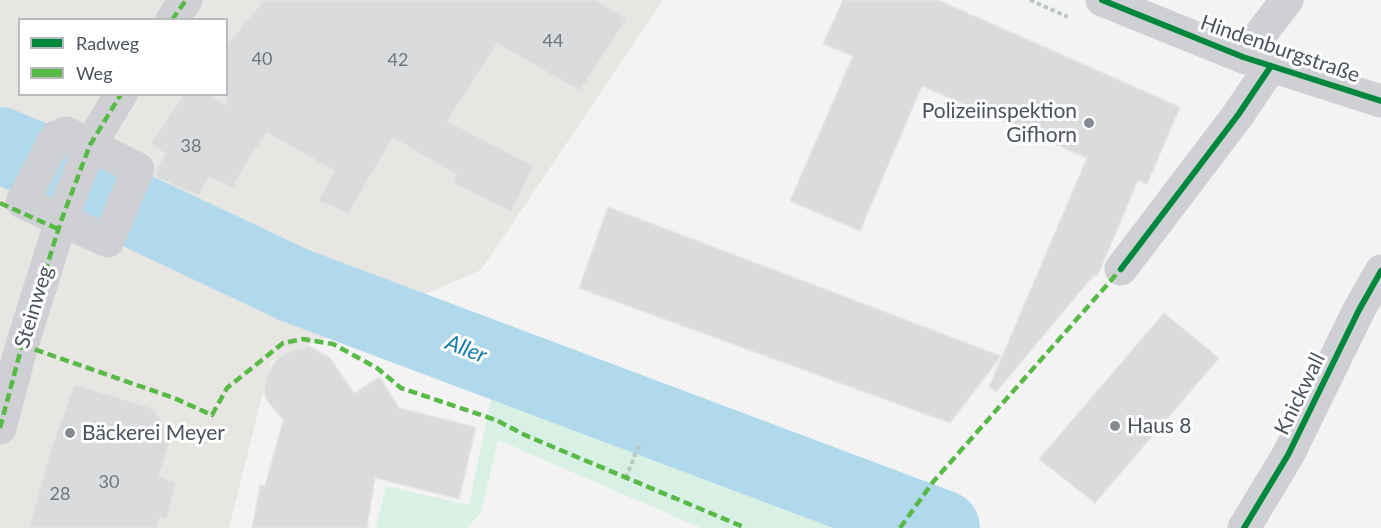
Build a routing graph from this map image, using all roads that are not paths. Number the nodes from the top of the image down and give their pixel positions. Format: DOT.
graph roads {
  1 [pos="186,0"];
  2 [pos="1102,0"];
  3 [pos="1287,0"];
  4 [pos="173,18"];
  5 [pos="1257,61"];
  6 [pos="120,96"];
  7 [pos="1381,101"];
  8 [pos="90,145"];
  9 [pos="61,221"];
  10 [pos="1121,269"];
  11 [pos="1381,271"];
  12 [pos="0,428"];
  13 [pos="1244,528"];
  1 -- 4 [label="street"];
  2 -- 5 [label="street, Hindenburgstraße"];
  3 -- 5 [label="street"];
  5 -- 7 [label="street, Hindenburgstraße"];
  5 -- 10 [label="street"];
  6 -- 8 [label="street, Steinweg"];
  8 -- 9 [label="street, Steinweg"];
  8 -- 9 [label="street"];
  8 -- 9 [label="street"];
  9 -- 12 [label="street, Steinweg"];
  11 -- 13 [label="street, Knickwall"];
}
